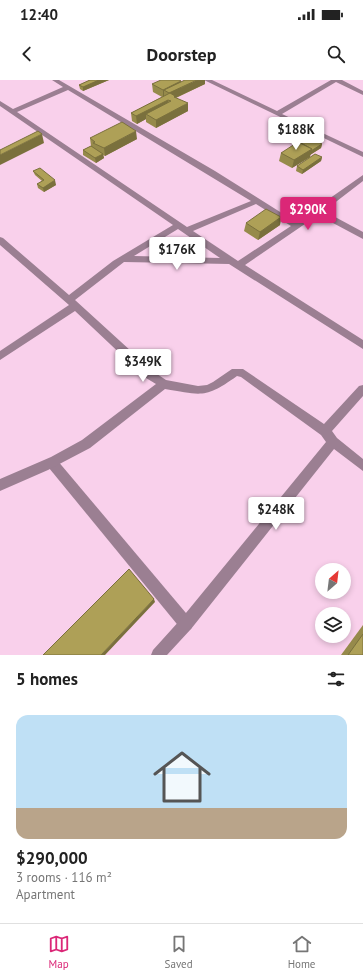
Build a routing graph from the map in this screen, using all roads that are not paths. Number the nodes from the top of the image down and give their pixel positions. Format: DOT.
graph roads {
  1 [pos="55,80"];
  2 [pos="207,80"];
  3 [pos="336,80"];
  4 [pos="68,88"];
  5 [pos="363,93"];
  6 [pos="0,104"];
  7 [pos="12,112"];
  8 [pos="277,114"];
  9 [pos="363,155"];
  10 [pos="363,177"];
  11 [pos="257,201"];
  12 [pos="318,211"];
  13 [pos="179,225"];
  14 [pos="297,226"];
  15 [pos="187,230"];
  16 [pos="363,236"];
  17 [pos="0,240"];
  18 [pos="123,259"];
  19 [pos="235,263"];
  20 [pos="72,303"];
  21 [pos="363,345"];
  22 [pos="0,356"];
  23 [pos="164,384"];
  24 [pos="363,389"];
  25 [pos="325,431"];
  26 [pos="333,442"];
  27 [pos="53,464"];
  28 [pos="363,466"];
  29 [pos="0,485"];
  30 [pos="186,624"];
  31 [pos="158,655"];
  1 -- 4 [label="street"];
  2 -- 8 [label="street"];
  3 -- 5 [label="street"];
  3 -- 8 [label="street"];
  4 -- 7 [label="street"];
  4 -- 11 [label="street"];
  6 -- 7 [label="street"];
  7 -- 13 [label="street"];
  8 -- 9 [label="street"];
  10 -- 12 [label="street"];
  11 -- 14 [label="street"];
  11 -- 15 [label="street"];
  12 -- 14 [label="street"];
  12 -- 16 [label="street"];
  13 -- 15 [label="street"];
  13 -- 18 [label="street"];
  14 -- 19 [label="street"];
  15 -- 19 [label="street"];
  17 -- 20 [label="street"];
  18 -- 19 [label="street"];
  18 -- 20 [label="street"];
  19 -- 21 [label="street"];
  20 -- 22 [label="street"];
  20 -- 23 [label="street"];
  23 -- 25 [label="street"];
  23 -- 27 [label="street"];
  24 -- 25 [label="street"];
  25 -- 26 [label="street"];
  26 -- 28 [label="street"];
  26 -- 30 [label="street"];
  27 -- 29 [label="street"];
  27 -- 30 [label="street"];
  30 -- 31 [label="street"];
}
